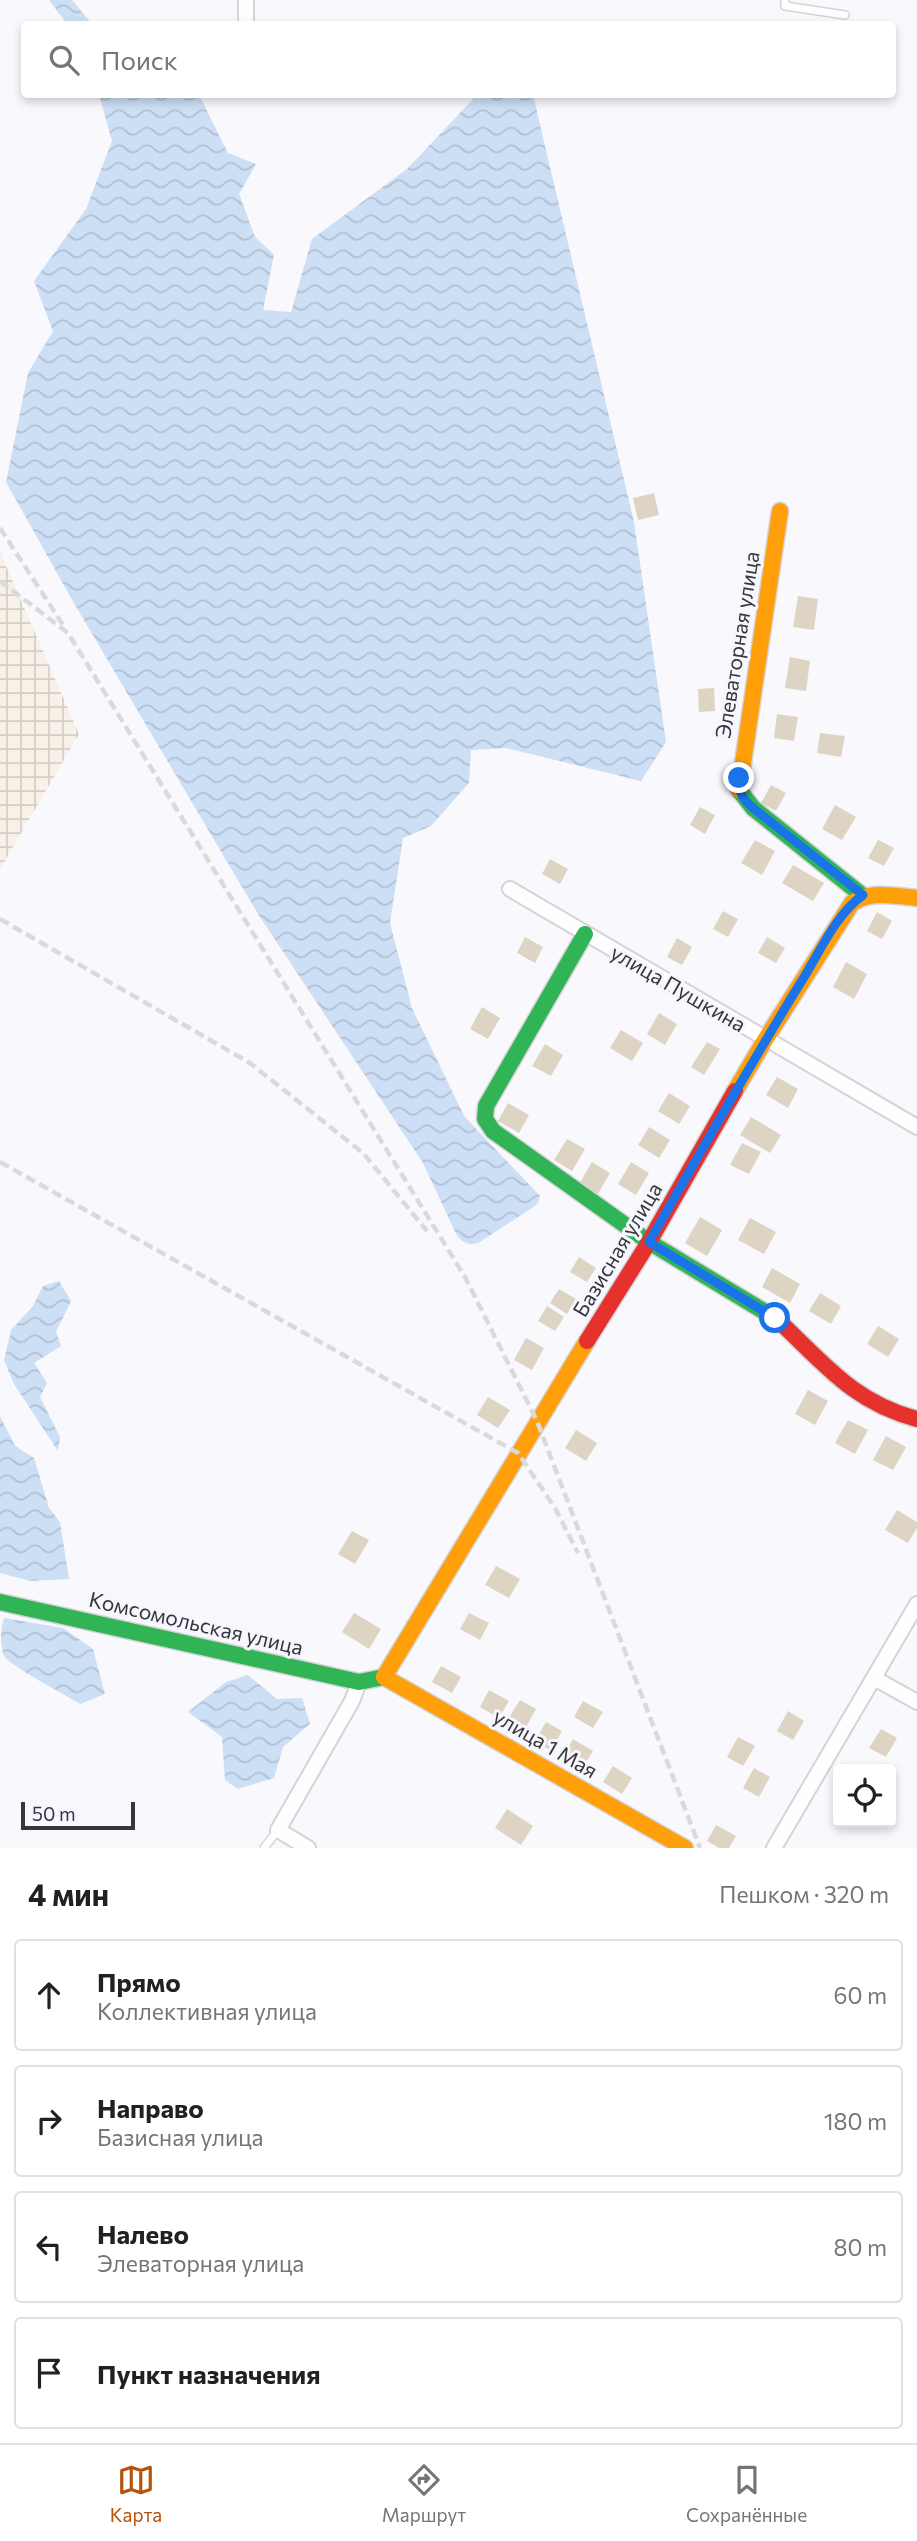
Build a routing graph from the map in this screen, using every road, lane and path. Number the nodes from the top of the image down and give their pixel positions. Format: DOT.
graph roads {
  1 [pos="246,0"];
  2 [pos="785,0"];
  3 [pos="845,15"];
  4 [pos="246,21"];
  5 [pos="780,511"];
  6 [pos="510,890"];
  7 [pos="863,895"];
  8 [pos="917,898"];
  9 [pos="585,934"];
  10 [pos="765,1040"];
  11 [pos="917,1127"];
  12 [pos="649,1242"];
  13 [pos="917,1419"];
  14 [pos="0,1602"];
  15 [pos="917,1604"];
  16 [pos="384,1677"];
  17 [pos="874,1678"];
  18 [pos="359,1682"];
  19 [pos="917,1702"];
  20 [pos="278,1830"];
  21 [pos="264,1848"];
  22 [pos="308,1848"];
  23 [pos="685,1848"];
  24 [pos="774,1848"];
  1 -- 4 [label="street"];
  2 -- 3 [label="lane"];
  5 -- 7 [label="street, Элеваторная улица"];
  6 -- 9 [label="street, улица Пушкина"];
  7 -- 8 [label="street"];
  7 -- 10 [label="street, Базисная улица"];
  9 -- 10 [label="street, улица Пушкина"];
  9 -- 12 [label="street"];
  10 -- 11 [label="street, улица Пушкина"];
  10 -- 12 [label="street, Базисная улица"];
  12 -- 13 [label="street"];
  12 -- 16 [label="street, Базисная улица"];
  14 -- 18 [label="street, Комсомольская улица"];
  15 -- 17 [label="street"];
  16 -- 18 [label="street, Комсомольская улица"];
  16 -- 23 [label="street, улица 1 Мая"];
  17 -- 19 [label="street"];
  17 -- 24 [label="street"];
  18 -- 20 [label="street"];
  20 -- 21 [label="lane"];
  20 -- 22 [label="street"];
}
